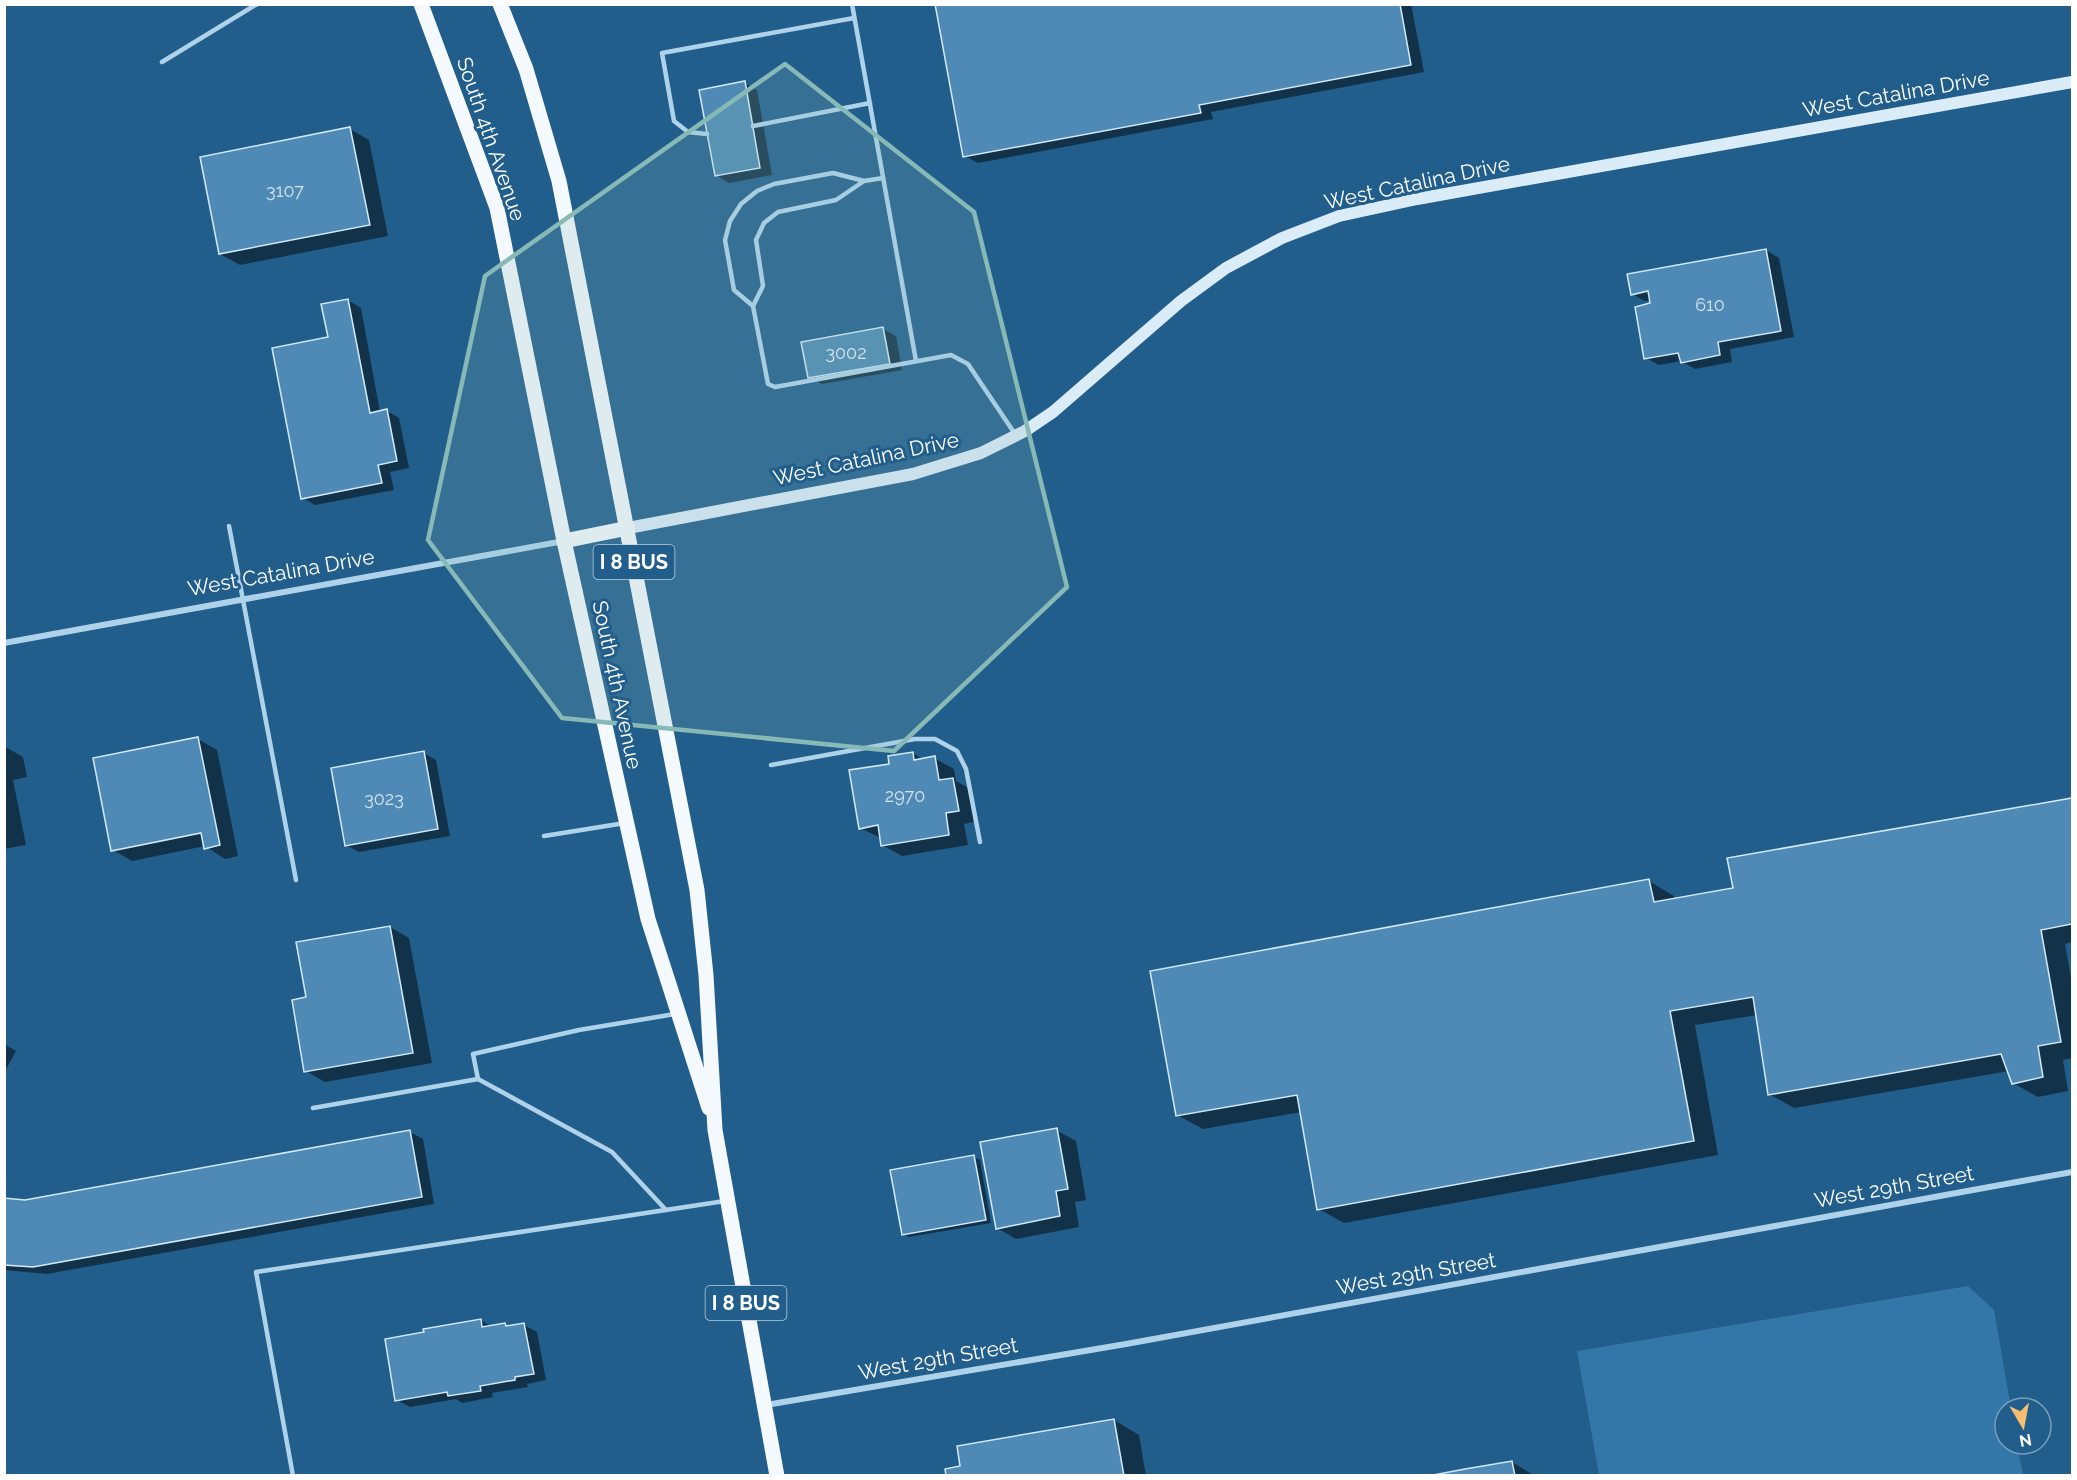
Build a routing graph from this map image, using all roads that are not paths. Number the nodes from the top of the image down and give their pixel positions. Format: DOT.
graph roads {
  1 [pos="257,4"];
  2 [pos="421,4"];
  3 [pos="500,4"];
  4 [pos="852,4"];
  5 [pos="854,18"];
  6 [pos="162,62"];
  7 [pos="2073,82"];
  8 [pos="870,103"];
  9 [pos="753,126"];
  10 [pos="707,134"];
  11 [pos="883,178"];
  12 [pos="864,181"];
  13 [pos="753,306"];
  14 [pos="916,361"];
  15 [pos="1016,435"];
  16 [pos="229,526"];
  17 [pos="628,528"];
  18 [pos="564,541"];
  19 [pos="242,600"];
  20 [pos="4,643"];
  21 [pos="771,765"];
  22 [pos="626,823"];
  23 [pos="544,836"];
  24 [pos="980,842"];
  25 [pos="296,880"];
  26 [pos="678,1013"];
  27 [pos="478,1079"];
  28 [pos="313,1108"];
  29 [pos="715,1130"];
  30 [pos="2072,1174"];
  31 [pos="727,1201"];
  32 [pos="666,1210"];
  33 [pos="765,1405"];
  34 [pos="293,1476"];
  35 [pos="777,1476"];
  1 -- 6 [label="lane"];
  2 -- 18 [label="main road, South 4th Avenue / I 8 BUS"];
  3 -- 17 [label="main road, South 4th Avenue / I 8 BUS"];
  4 -- 5 [label="lane"];
  5 -- 8 [label="lane"];
  5 -- 10 [label="lane"];
  7 -- 15 [label="street, West Catalina Drive"];
  8 -- 9 [label="lane"];
  8 -- 11 [label="lane"];
  11 -- 12 [label="lane"];
  11 -- 14 [label="lane"];
  12 -- 13 [label="lane"];
  12 -- 13 [label="lane"];
  13 -- 14 [label="lane"];
  14 -- 15 [label="lane"];
  15 -- 17 [label="street, West Catalina Drive"];
  16 -- 19 [label="lane"];
  17 -- 18 [label="main road"];
  17 -- 29 [label="main road, South 4th Avenue / I 8 BUS"];
  18 -- 19 [label="street, West Catalina Drive"];
  18 -- 22 [label="main road, South 4th Avenue / I 8 BUS"];
  19 -- 20 [label="street, West Catalina Drive"];
  19 -- 25 [label="lane"];
  21 -- 24 [label="lane"];
  22 -- 23 [label="lane"];
  22 -- 26 [label="main road, South 4th Avenue / I 8 BUS"];
  26 -- 27 [label="lane"];
  26 -- 29 [label="main road, South 4th Avenue / I 8 BUS"];
  27 -- 28 [label="lane"];
  27 -- 32 [label="lane"];
  29 -- 31 [label="main road, South 4th Avenue / I 8 BUS"];
  30 -- 33 [label="street, West 29th Street"];
  31 -- 32 [label="lane"];
  31 -- 33 [label="main road, South 4th Avenue / I 8 BUS"];
  32 -- 34 [label="lane"];
  33 -- 35 [label="main road, South 4th Avenue / I 8 BUS"];
}
